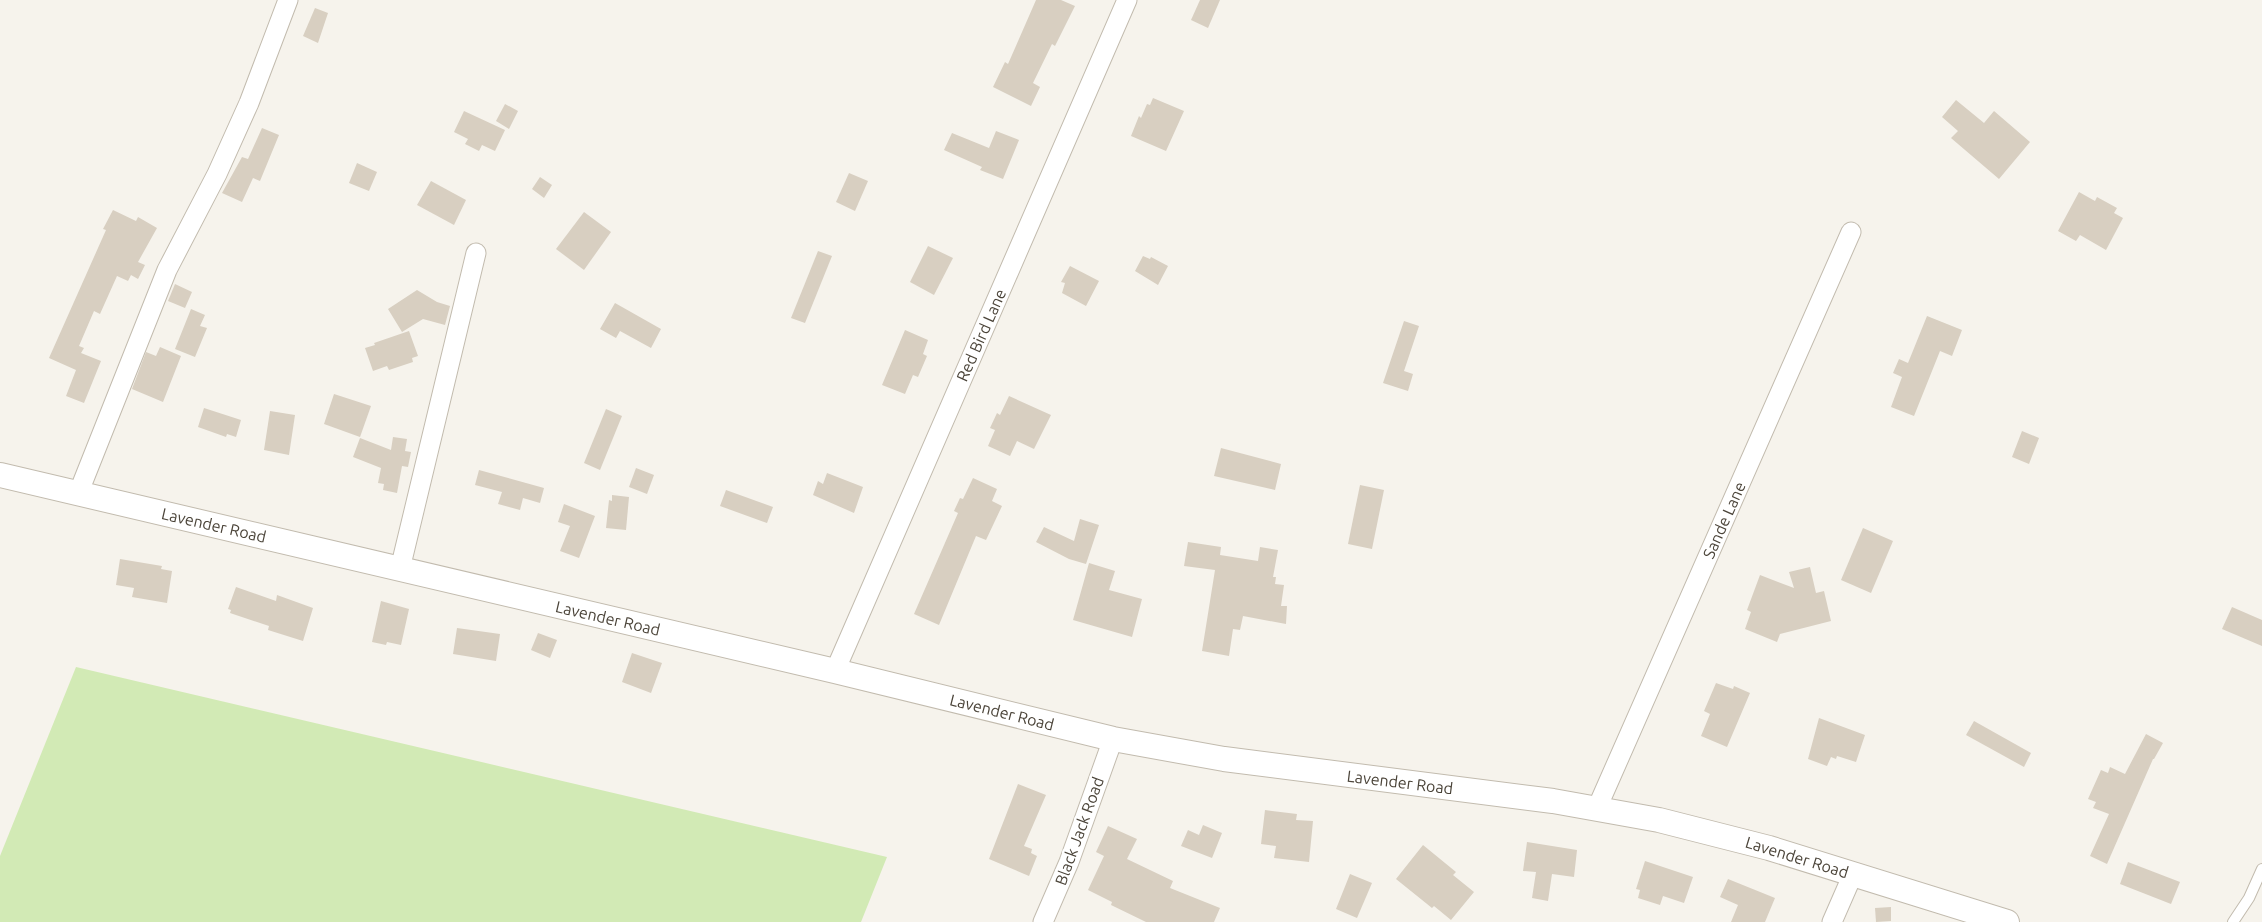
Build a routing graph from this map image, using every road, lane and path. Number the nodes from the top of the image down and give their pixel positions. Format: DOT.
graph roads {
  1 [pos="288,0"];
  2 [pos="1127,0"];
  3 [pos="1851,232"];
  4 [pos="476,253"];
  5 [pos="0,475"];
  6 [pos="78,494"];
  7 [pos="400,569"];
  8 [pos="835,671"];
  9 [pos="1113,739"];
  10 [pos="1597,808"];
  11 [pos="2262,869"];
  12 [pos="1853,874"];
  13 [pos="1049,920"];
  14 [pos="1832,922"];
  15 [pos="2007,922"];
  16 [pos="2233,922"];
  1 -- 6 [label="street"];
  2 -- 8 [label="street, Red Bird Lane"];
  3 -- 10 [label="street, Sande Lane"];
  4 -- 7 [label="street"];
  5 -- 6 [label="street, Lavender Road"];
  6 -- 7 [label="street, Lavender Road"];
  7 -- 8 [label="street, Lavender Road"];
  8 -- 9 [label="street, Lavender Road"];
  9 -- 10 [label="street, Lavender Road"];
  9 -- 13 [label="street, Black Jack Road"];
  10 -- 12 [label="street, Lavender Road"];
  11 -- 16 [label="lane"];
  12 -- 14 [label="street"];
  12 -- 15 [label="street, Lavender Road"];
}
